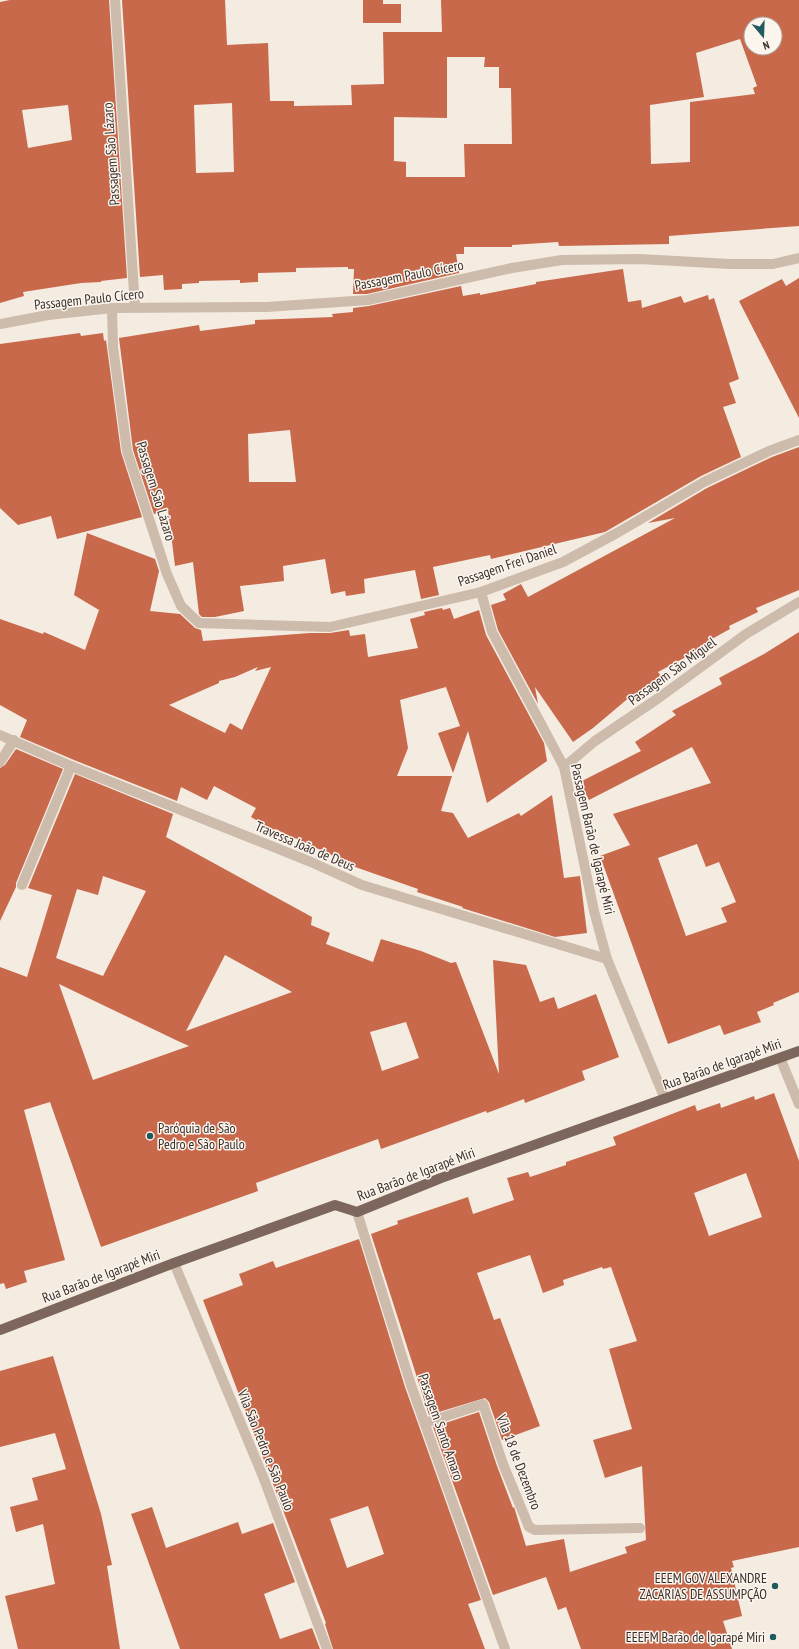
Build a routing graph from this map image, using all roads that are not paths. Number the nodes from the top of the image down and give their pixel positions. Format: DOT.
graph roads {
  1 [pos="115,0"];
  2 [pos="799,258"];
  3 [pos="135,307"];
  4 [pos="112,308"];
  5 [pos="0,324"];
  6 [pos="799,440"];
  7 [pos="481,592"];
  8 [pos="799,602"];
  9 [pos="199,623"];
  10 [pos="0,735"];
  11 [pos="14,740"];
  12 [pos="0,762"];
  13 [pos="71,766"];
  14 [pos="564,767"];
  15 [pos="22,885"];
  16 [pos="607,959"];
  17 [pos="799,1051"];
  18 [pos="782,1058"];
  19 [pos="664,1099"];
  20 [pos="799,1104"];
  21 [pos="357,1212"];
  22 [pos="174,1263"];
  23 [pos="0,1330"];
  24 [pos="425,1422"];
  25 [pos="640,1528"];
  26 [pos="327,1649"];
  27 [pos="505,1649"];
  1 -- 3 [label="street, Passagem São Lázaro"];
  2 -- 3 [label="street, Passagem Paulo Cícero"];
  3 -- 4 [label="street, Passagem Paulo Cícero"];
  4 -- 5 [label="street, Passagem Paulo Cícero"];
  4 -- 9 [label="street, Passagem São Lázaro"];
  6 -- 7 [label="street, Passagem Frei Daniel"];
  7 -- 9 [label="street, Passagem Frei Daniel"];
  7 -- 14 [label="street, Passagem Barão de Igarapé Miri"];
  8 -- 14 [label="street, Passagem São Miguel"];
  10 -- 11 [label="street, Travessa João de Deus"];
  11 -- 12 [label="street"];
  11 -- 13 [label="street, Travessa João de Deus"];
  13 -- 15 [label="street"];
  13 -- 16 [label="street, Travessa João de Deus"];
  14 -- 16 [label="street, Passagem Barão de Igarapé Miri"];
  16 -- 19 [label="street, Passagem Barão de Igarapé Miri"];
  17 -- 18 [label="main road, Rua Barão de Igarapé Miri"];
  18 -- 19 [label="main road, Rua Barão de Igarapé Miri"];
  18 -- 20 [label="street"];
  19 -- 21 [label="main road, Rua Barão de Igarapé Miri"];
  21 -- 22 [label="main road, Rua Barão de Igarapé Miri"];
  21 -- 24 [label="street, Passagem Santo Amaro"];
  22 -- 23 [label="main road, Rua Barão de Igarapé Miri"];
  22 -- 26 [label="street, Vila São Pedro e São Paulo"];
  24 -- 25 [label="street, Vila 18 de Dezembro"];
  24 -- 27 [label="street, Passagem Santo Amaro"];
}
